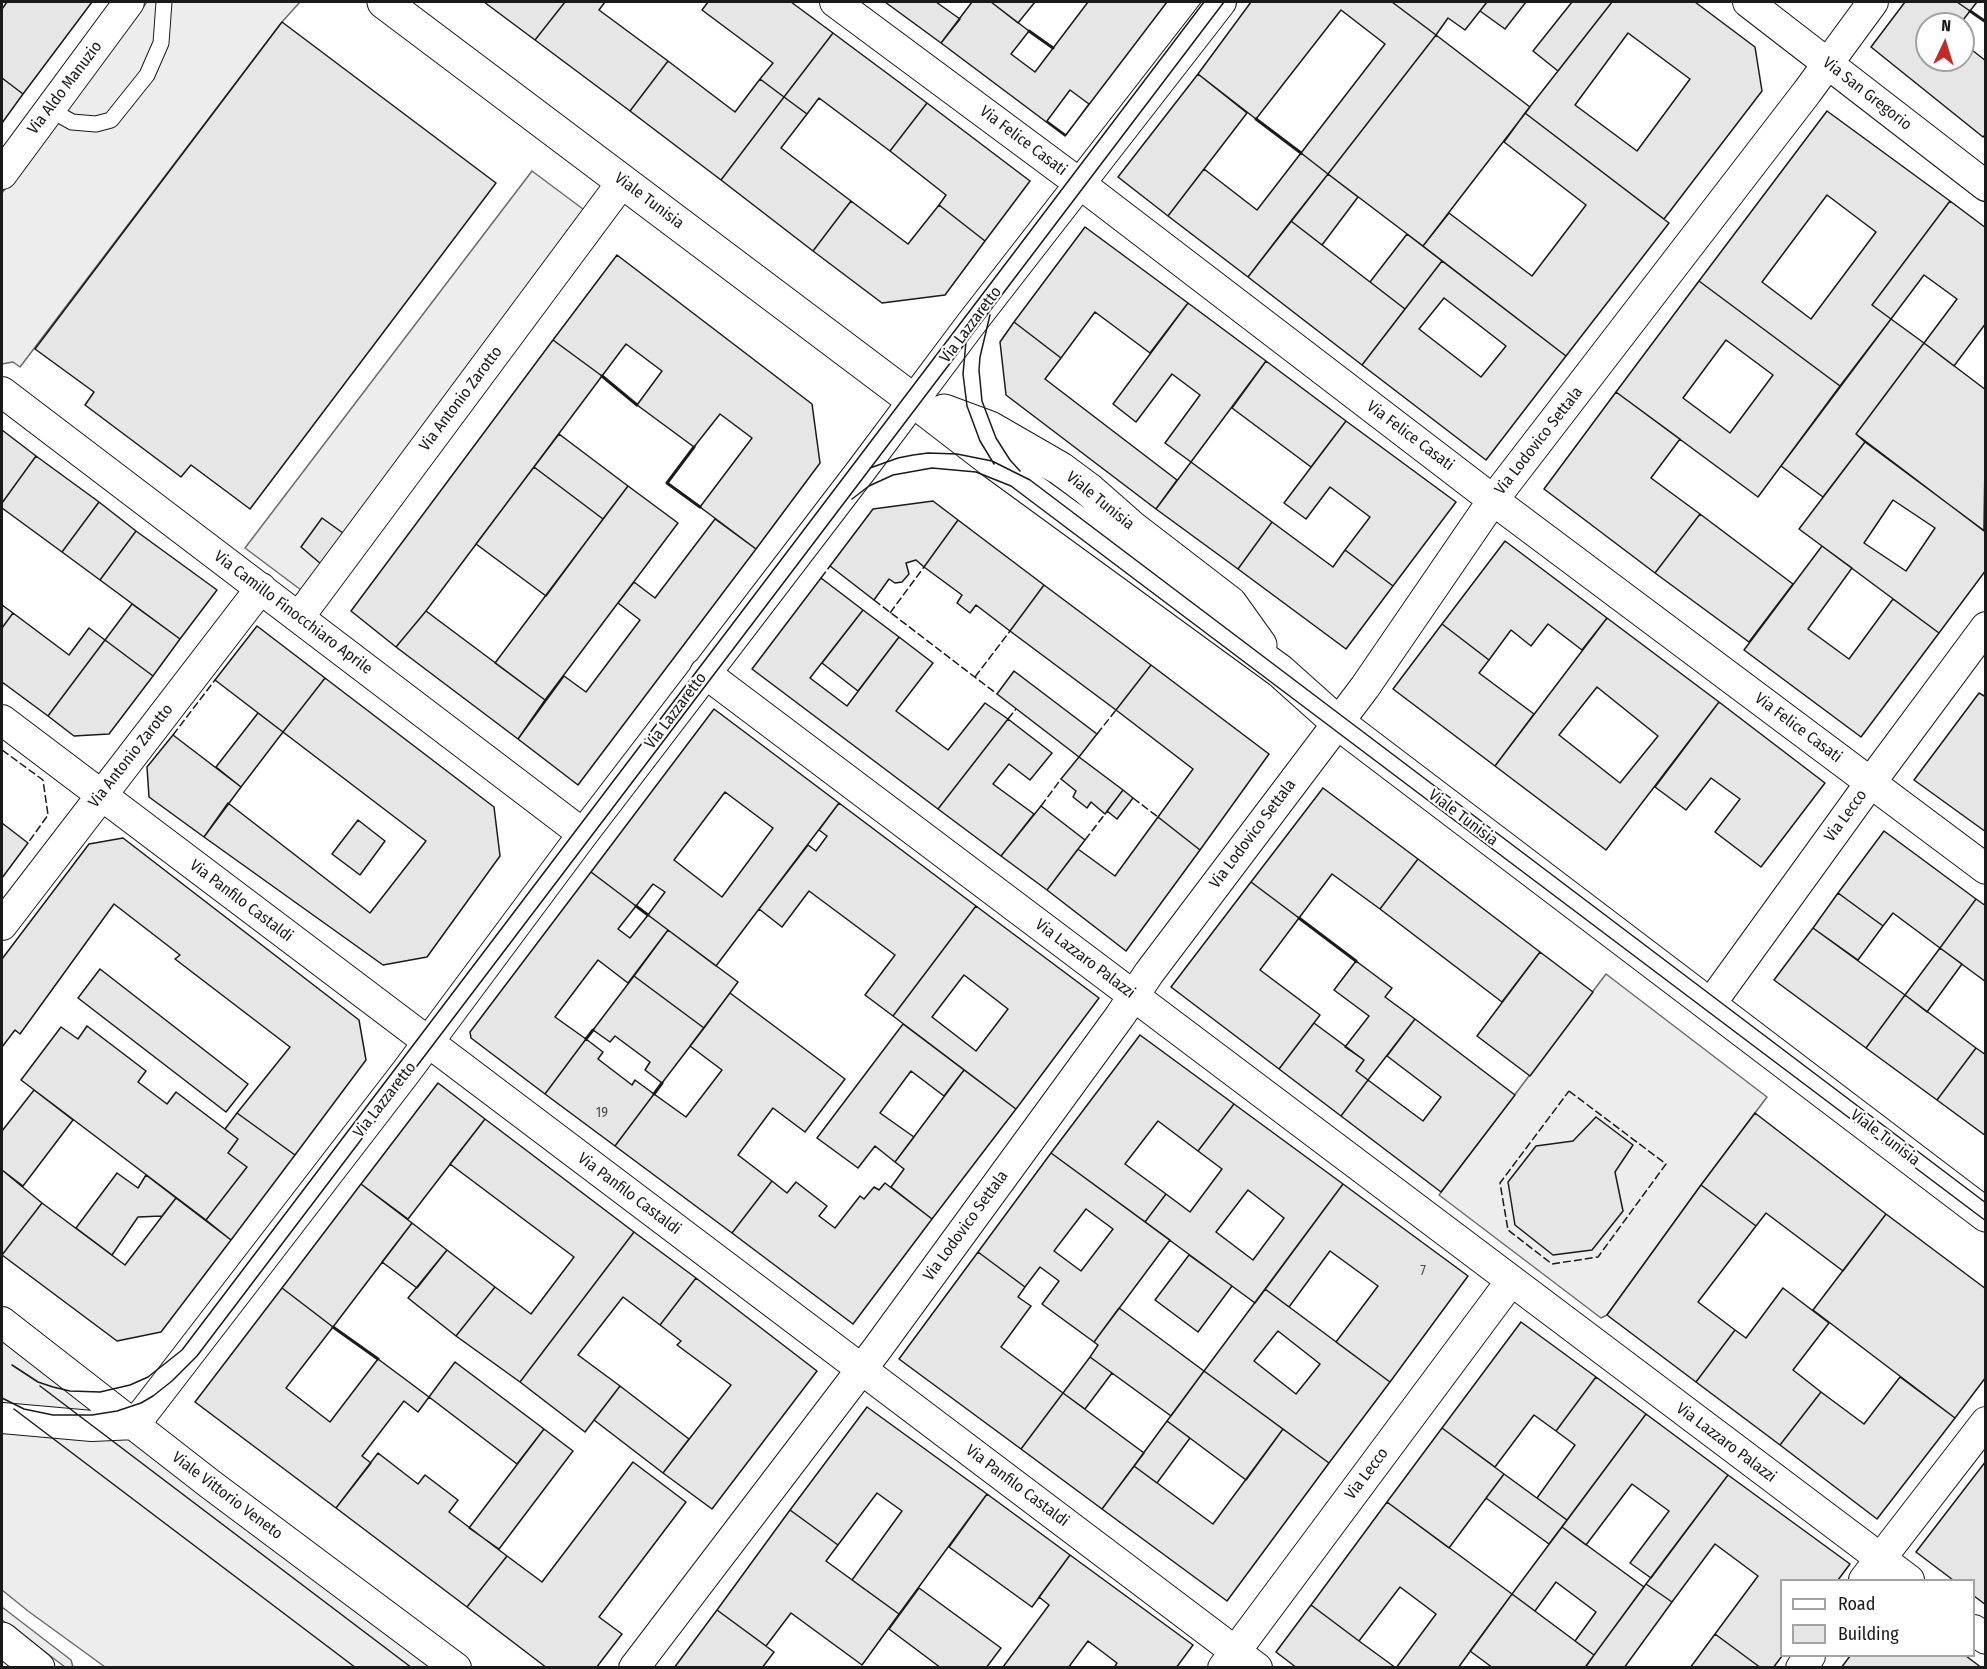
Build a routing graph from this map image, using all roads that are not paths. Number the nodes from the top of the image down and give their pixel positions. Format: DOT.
graph roads {
  1 [pos="129,2"];
  2 [pos="164,2"];
  3 [pos="384,2"];
  4 [pos="834,2"];
  5 [pos="1221,2"];
  6 [pos="1748,2"];
  7 [pos="1873,2"];
  8 [pos="1828,64"];
  9 [pos="49,109"];
  10 [pos="2,174"];
  11 [pos="623,182"];
  12 [pos="1079,183"];
  13 [pos="1986,186"];
  14 [pos="2,392"];
  15 [pos="914,400"];
  16 [pos="1493,500"];
  17 [pos="261,588"];
  18 [pos="299,617"];
  19 [pos="1986,627"];
  20 [pos="705,673"];
  21 [pos="2,720"];
  22 [pos="1337,722"];
  23 [pos="1871,782"];
  24 [pos="101,795"];
  25 [pos="583,834"];
  26 [pos="1986,869"];
  27 [pos="2,925"];
  28 [pos="1134,996"];
  29 [pos="1709,1005"];
  30 [pos="429,1042"];
  31 [pos="1986,1215"];
  32 [pos="1511,1281"];
  33 [pos="2,1322"];
  34 [pos="862,1369"];
  35 [pos="2,1418"];
  36 [pos="1986,1422"];
  37 [pos="135,1424"];
  38 [pos="1872,1570"];
  39 [pos="1902,1579"];
  40 [pos="2,1639"];
  41 [pos="1239,1662"];
  42 [pos="38,1668"];
  43 [pos="456,1668"];
  44 [pos="634,1668"];
  1 -- 9 [label="street, Via Aldo Manuzio"];
  2 -- 9 [label="lane"];
  3 -- 11 [label="street, Viale Tunisia"];
  4 -- 12 [label="street, Via Felice Casati"];
  5 -- 12 [label="street, Via Lazzaretto"];
  6 -- 8 [label="street, Via San Gregorio"];
  7 -- 8 [label="street, Via Lodovico Settala"];
  8 -- 13 [label="street, Via San Gregorio"];
  8 -- 16 [label="street, Via Lodovico Settala"];
  9 -- 10 [label="street, Via Aldo Manuzio"];
  11 -- 15 [label="street, Viale Tunisia"];
  11 -- 18 [label="street, Via Antonio Zarotto"];
  12 -- 15 [label="street, Via Lazzaretto"];
  12 -- 16 [label="street, Via Felice Casati"];
  14 -- 17 [label="street, Via Camillo Finocchiaro Aprile"];
  15 -- 20 [label="street, Via Lazzaretto"];
  15 -- 22 [label="street, Viale Tunisia"];
  16 -- 22 [label="street, Via Lodovico Settala"];
  16 -- 23 [label="street, Via Felice Casati"];
  17 -- 18 [label="street, Via Camillo Finocchiaro Aprile"];
  17 -- 24 [label="street, Via Antonio Zarotto"];
  18 -- 25 [label="street, Via Camillo Finocchiaro Aprile"];
  19 -- 23 [label="street, Via Lecco"];
  20 -- 25 [label="street, Via Lazzaretto"];
  20 -- 28 [label="street, Via Lazzaro Palazzi"];
  21 -- 24 [label="street, Via Panfilo Castaldi"];
  22 -- 28 [label="street, Via Lodovico Settala"];
  22 -- 29 [label="street, Viale Tunisia"];
  23 -- 26 [label="street, Via Felice Casati"];
  23 -- 29 [label="street, Via Lecco"];
  24 -- 27 [label="street, Via Antonio Zarotto"];
  24 -- 30 [label="street, Via Panfilo Castaldi"];
  25 -- 30 [label="street, Via Lazzaretto"];
  28 -- 32 [label="street, Via Lazzaro Palazzi"];
  28 -- 34 [label="street, Via Lodovico Settala"];
  29 -- 31 [label="street, Viale Tunisia"];
  30 -- 34 [label="street, Via Panfilo Castaldi"];
  30 -- 37 [label="street, Via Lazzaretto"];
  32 -- 38 [label="street, Via Lazzaro Palazzi"];
  32 -- 41 [label="street, Via Lecco"];
  33 -- 37 [label="street, Viale Vittorio Veneto"];
  34 -- 41 [label="street, Via Panfilo Castaldi"];
  34 -- 44 [label="street, Via Lodovico Settala"];
  35 -- 37 [label="street"];
  36 -- 38 [label="street"];
  37 -- 43 [label="street, Viale Vittorio Veneto"];
  38 -- 39 [label="street, Via Lazzaro Palazzi"];
  40 -- 42 [label="street"];
}
